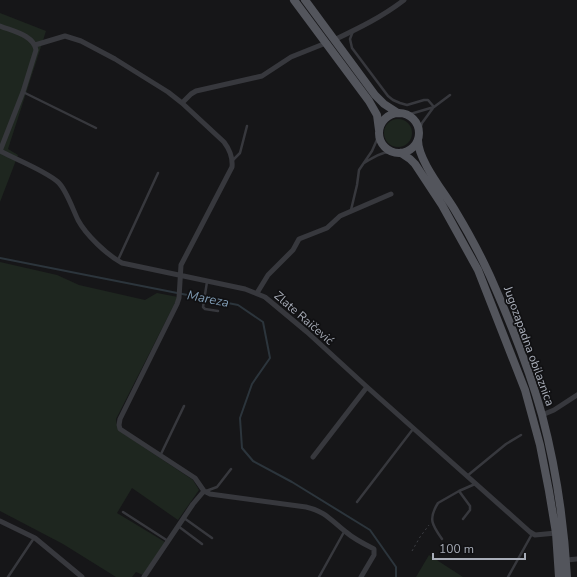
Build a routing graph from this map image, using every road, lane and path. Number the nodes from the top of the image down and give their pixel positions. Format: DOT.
graph roads {
  1 [pos="294,0"];
  2 [pos="304,0"];
  3 [pos="404,0"];
  4 [pos="0,26"];
  5 [pos="353,31"];
  6 [pos="334,40"];
  7 [pos="326,43"];
  8 [pos="35,45"];
  9 [pos="23,92"];
  10 [pos="450,95"];
  11 [pos="182,103"];
  12 [pos="434,107"];
  13 [pos="403,114"];
  14 [pos="247,126"];
  15 [pos="96,128"];
  16 [pos="379,132"];
  17 [pos="418,137"];
  18 [pos="0,151"];
  19 [pos="391,152"];
  20 [pos="401,153"];
  21 [pos="233,160"];
  22 [pos="362,165"];
  23 [pos="158,173"];
  24 [pos="391,194"];
  25 [pos="350,212"];
  26 [pos="118,261"];
  27 [pos="180,276"];
  28 [pos="207,281"];
  29 [pos="257,293"];
  30 [pos="218,311"];
  31 [pos="367,387"];
  32 [pos="577,395"];
  33 [pos="184,406"];
  34 [pos="542,415"];
  35 [pos="414,429"];
  36 [pos="521,435"];
  37 [pos="160,456"];
  38 [pos="313,457"];
  39 [pos="231,469"];
  40 [pos="467,476"];
  41 [pos="475,484"];
  42 [pos="204,491"];
  43 [pos="460,491"];
  44 [pos="357,502"];
  45 [pos="123,512"];
  46 [pos="184,518"];
  47 [pos="463,519"];
  48 [pos="0,520"];
  49 [pos="432,521"];
  50 [pos="178,526"];
  51 [pos="344,531"];
  52 [pos="556,533"];
  53 [pos="533,534"];
  54 [pos="35,538"];
  55 [pos="212,538"];
  56 [pos="442,539"];
  57 [pos="168,541"];
  58 [pos="202,544"];
  59 [pos="412,551"];
  60 [pos="577,559"];
  61 [pos="567,560"];
  62 [pos="8,577"];
  63 [pos="82,577"];
  64 [pos="144,577"];
  65 [pos="319,577"];
  66 [pos="361,577"];
  67 [pos="508,577"];
  68 [pos="559,577"];
  69 [pos="567,577"];
  1 -- 7 [label="main road"];
  2 -- 6 [label="main road"];
  3 -- 5 [label="street"];
  4 -- 8 [label="street"];
  5 -- 6 [label="street"];
  5 -- 12 [label="lane"];
  6 -- 13 [label="main road"];
  7 -- 11 [label="street"];
  7 -- 16 [label="main road"];
  8 -- 9 [label="street"];
  8 -- 11 [label="street"];
  9 -- 15 [label="lane"];
  9 -- 18 [label="street"];
  10 -- 12 [label="lane"];
  11 -- 21 [label="street"];
  12 -- 13 [label="lane"];
  12 -- 17 [label="lane"];
  13 -- 16 [label="main road"];
  13 -- 17 [label="main road"];
  14 -- 21 [label="lane"];
  16 -- 19 [label="main road"];
  16 -- 22 [label="lane"];
  17 -- 20 [label="main road"];
  17 -- 34 [label="main road, Jugozapadna obilaznica"];
  18 -- 26 [label="street, Zlate Raičević"];
  19 -- 20 [label="main road"];
  19 -- 22 [label="lane"];
  20 -- 52 [label="main road, Jugozapadna obilaznica"];
  21 -- 27 [label="street"];
  22 -- 25 [label="lane"];
  23 -- 26 [label="lane"];
  24 -- 25 [label="street"];
  25 -- 29 [label="street"];
  26 -- 27 [label="street, Zlate Raičević"];
  27 -- 28 [label="street, Zlate Raičević"];
  27 -- 37 [label="street"];
  28 -- 29 [label="street, Zlate Raičević"];
  28 -- 30 [label="lane"];
  29 -- 31 [label="street, Zlate Raičević"];
  31 -- 35 [label="street, Zlate Raičević"];
  31 -- 38 [label="street"];
  32 -- 34 [label="street"];
  33 -- 37 [label="lane"];
  34 -- 61 [label="main road, Jugozapadna obilaznica"];
  35 -- 40 [label="street, Zlate Raičević"];
  35 -- 44 [label="lane"];
  36 -- 40 [label="lane"];
  37 -- 42 [label="street"];
  39 -- 42 [label="lane"];
  40 -- 41 [label="street, Zlate Raičević"];
  41 -- 43 [label="lane"];
  41 -- 53 [label="street, Zlate Raičević"];
  42 -- 46 [label="street"];
  42 -- 51 [label="street"];
  43 -- 47 [label="lane"];
  43 -- 49 [label="lane"];
  45 -- 57 [label="lane"];
  46 -- 50 [label="street"];
  46 -- 55 [label="lane"];
  48 -- 54 [label="street"];
  49 -- 56 [label="lane"];
  49 -- 59 [label="path"];
  50 -- 57 [label="street"];
  50 -- 58 [label="lane"];
  51 -- 65 [label="lane"];
  51 -- 66 [label="street"];
  52 -- 53 [label="street"];
  52 -- 68 [label="main road, Jugozapadna obilaznica"];
  53 -- 67 [label="lane"];
  54 -- 62 [label="lane"];
  54 -- 63 [label="street"];
  57 -- 64 [label="street"];
  60 -- 61 [label="street"];
  61 -- 69 [label="main road, Jugozapadna obilaznica"];
}
